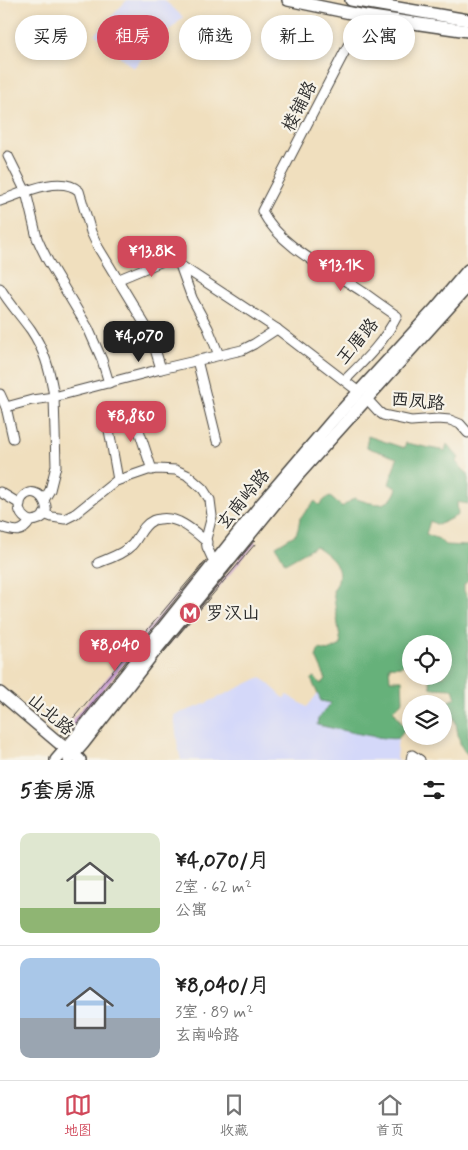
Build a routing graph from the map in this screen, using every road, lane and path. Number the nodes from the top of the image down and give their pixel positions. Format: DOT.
graph roads {
  1 [pos="288,0"];
  2 [pos="351,0"];
  3 [pos="360,15"];
  4 [pos="468,20"];
  5 [pos="415,23"];
  6 [pos="468,31"];
  7 [pos="343,55"];
  8 [pos="8,156"];
  9 [pos="26,192"];
  10 [pos="0,201"];
  11 [pos="262,211"];
  12 [pos="180,265"];
  13 [pos="468,270"];
  14 [pos="118,280"];
  15 [pos="468,286"];
  16 [pos="0,288"];
  17 [pos="277,329"];
  18 [pos="219,355"];
  19 [pos="396,359"];
  20 [pos="197,360"];
  21 [pos="161,369"];
  22 [pos="345,380"];
  23 [pos="109,383"];
  24 [pos="0,394"];
  25 [pos="363,396"];
  26 [pos="54,397"];
  27 [pos="6,407"];
  28 [pos="132,409"];
  29 [pos="109,430"];
  30 [pos="468,433"];
  31 [pos="13,438"];
  32 [pos="217,441"];
  33 [pos="152,470"];
  34 [pos="118,480"];
  35 [pos="0,492"];
  36 [pos="44,500"];
  37 [pos="20,504"];
  38 [pos="44,514"];
  39 [pos="30,520"];
  40 [pos="0,527"];
  41 [pos="207,542"];
  42 [pos="212,558"];
  43 [pos="98,563"];
  44 [pos="0,693"];
  45 [pos="0,702"];
  46 [pos="68,757"];
  1 -- 3 [label="main road"];
  2 -- 4 [label="main road"];
  5 -- 6 [label="main road"];
  7 -- 11 [label="street, 楼铺路"];
  8 -- 9 [label="street"];
  9 -- 10 [label="street"];
  9 -- 14 [label="street"];
  9 -- 23 [label="street"];
  11 -- 22 [label="street, 王厝路"];
  12 -- 14 [label="street, 西凤路"];
  12 -- 17 [label="street, 西凤路"];
  12 -- 18 [label="street"];
  13 -- 19 [label="main road, 玄南岭路"];
  14 -- 21 [label="street"];
  15 -- 19 [label="main road, 玄南岭路"];
  16 -- 26 [label="street"];
  17 -- 18 [label="street"];
  17 -- 22 [label="street, 西凤路"];
  18 -- 20 [label="street"];
  19 -- 25 [label="main road, 玄南岭路"];
  20 -- 21 [label="street"];
  20 -- 32 [label="street"];
  21 -- 23 [label="street"];
  22 -- 25 [label="street, 西凤路"];
  23 -- 26 [label="street"];
  24 -- 27 [label="street"];
  25 -- 30 [label="street, 西凤路"];
  25 -- 46 [label="main road, 玄南岭路"];
  26 -- 27 [label="street"];
  26 -- 36 [label="street"];
  27 -- 31 [label="street"];
  28 -- 33 [label="street"];
  29 -- 34 [label="street"];
  33 -- 34 [label="street"];
  33 -- 41 [label="street"];
  34 -- 38 [label="street"];
  35 -- 37 [label="street"];
  36 -- 37 [label="street"];
  36 -- 38 [label="street"];
  37 -- 39 [label="street"];
  38 -- 39 [label="street"];
  39 -- 40 [label="street"];
  41 -- 42 [label="street"];
  41 -- 43 [label="street"];
  44 -- 46 [label="main road, 山北路"];
  45 -- 46 [label="main road, 山北路"];
}
